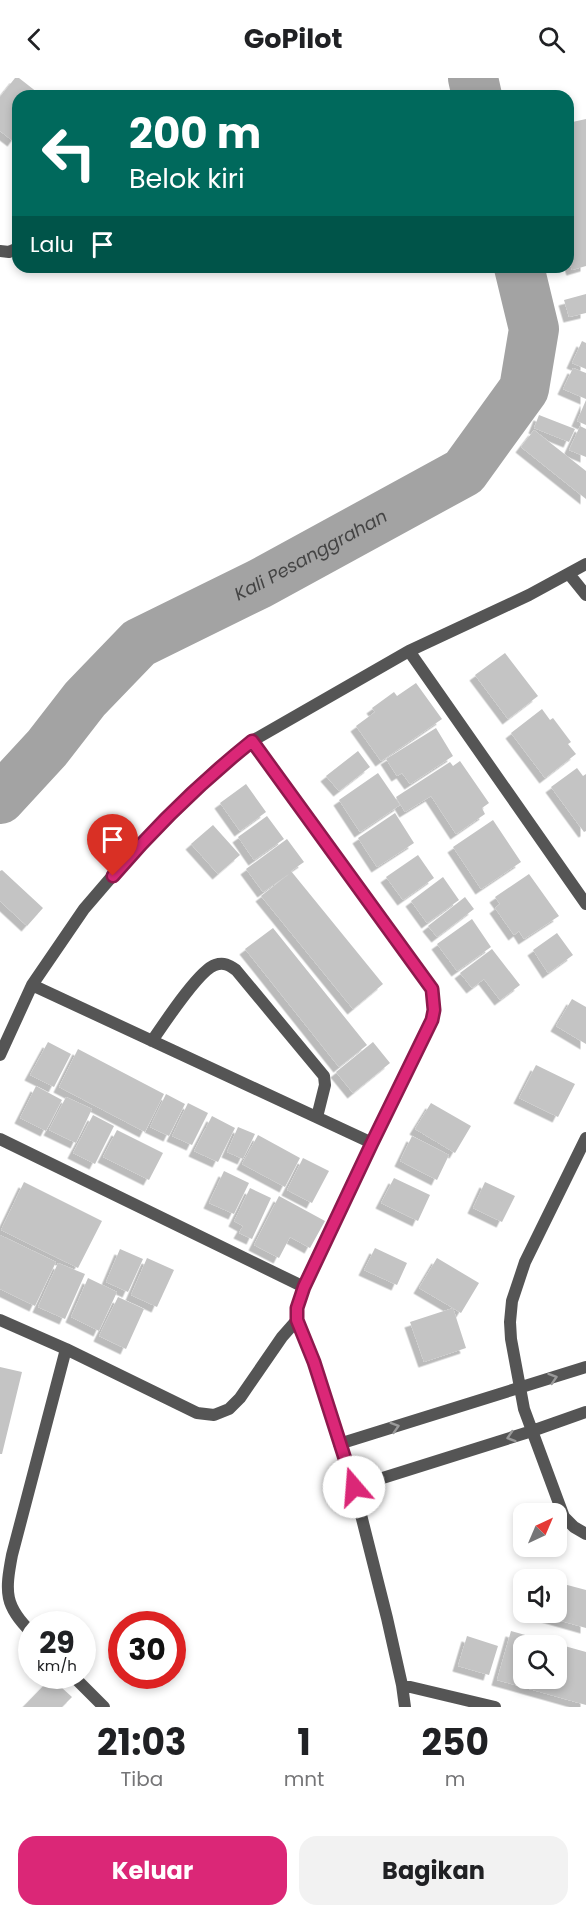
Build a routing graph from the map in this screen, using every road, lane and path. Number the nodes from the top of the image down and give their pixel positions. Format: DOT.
graph roads {
  1 [pos="586,564"];
  2 [pos="569,574"];
  3 [pos="586,595"];
  4 [pos="409,651"];
  5 [pos="252,741"];
  6 [pos="586,904"];
  7 [pos="32,985"];
  8 [pos="152,1041"];
  9 [pos="0,1055"];
  10 [pos="317,1117"];
  11 [pos="586,1138"];
  12 [pos="0,1139"];
  13 [pos="372,1143"];
  14 [pos="304,1287"];
  15 [pos="0,1320"];
  16 [pos="297,1320"];
  17 [pos="66,1349"];
  18 [pos="586,1367"];
  19 [pos="519,1389"];
  20 [pos="586,1412"];
  21 [pos="532,1431"];
  22 [pos="339,1444"];
  23 [pos="354,1487"];
  24 [pos="586,1534"];
  25 [pos="11,1608"];
  26 [pos="18,1616"];
  27 [pos="0,1617"];
  28 [pos="402,1685"];
  29 [pos="86,1689"];
  30 [pos="104,1707"];
  31 [pos="405,1707"];
  32 [pos="495,1707"];
  1 -- 2 [label="street"];
  2 -- 3 [label="street"];
  2 -- 4 [label="street"];
  4 -- 5 [label="street"];
  4 -- 6 [label="street"];
  5 -- 7 [label="street"];
  5 -- 13 [label="street"];
  7 -- 8 [label="street"];
  7 -- 9 [label="street"];
  8 -- 10 [label="street"];
  8 -- 10 [label="street"];
  10 -- 13 [label="street"];
  11 -- 19 [label="street"];
  12 -- 14 [label="street"];
  13 -- 14 [label="street"];
  14 -- 16 [label="street"];
  15 -- 17 [label="street"];
  16 -- 17 [label="street"];
  16 -- 22 [label="street"];
  17 -- 25 [label="street"];
  19 -- 18 [label="street, one-way"];
  19 -- 21 [label="street"];
  22 -- 19 [label="street, one-way"];
  20 -- 21 [label="street"];
  21 -- 23 [label="street, one-way"];
  21 -- 24 [label="street"];
  22 -- 23 [label="street"];
  23 -- 28 [label="street"];
  25 -- 26 [label="street"];
  25 -- 27 [label="street"];
  28 -- 31 [label="street"];
  28 -- 32 [label="street"];
  29 -- 30 [label="street"];
}
